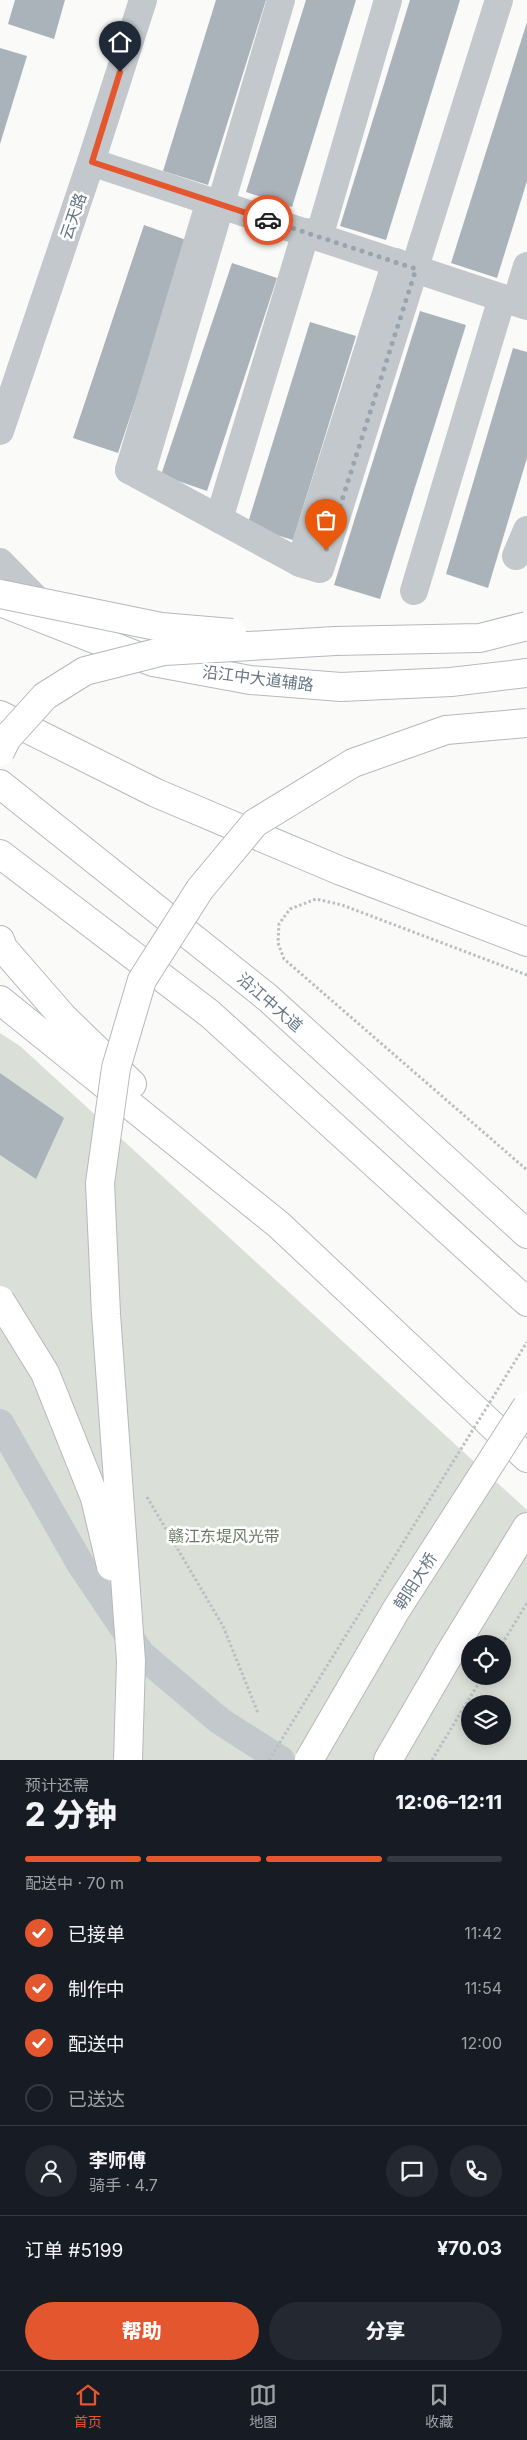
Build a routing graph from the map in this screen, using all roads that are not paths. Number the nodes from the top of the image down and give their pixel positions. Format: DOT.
graph roads {
  1 [pos="143,0"];
  2 [pos="281,0"];
  3 [pos="293,0"];
  4 [pos="388,0"];
  5 [pos="499,0"];
  6 [pos="516,0"];
  7 [pos="92,162"];
  8 [pos="221,205"];
  9 [pos="312,235"];
  10 [pos="527,266"];
  11 [pos="415,268"];
  12 [pos="515,302"];
  13 [pos="0,431"];
  14 [pos="218,519"];
  15 [pos="527,530"];
  16 [pos="527,540"];
  17 [pos="0,562"];
  18 [pos="414,591"];
  19 [pos="0,594"];
  20 [pos="0,602"];
  21 [pos="527,626"];
  22 [pos="63,627"];
  23 [pos="336,641"];
  24 [pos="527,673"];
  25 [pos="0,715"];
  26 [pos="527,723"];
  27 [pos="0,752"];
  28 [pos="0,784"];
  29 [pos="0,854"];
  30 [pos="527,942"];
  31 [pos="2,944"];
  32 [pos="0,1000"];
  33 [pos="279,1225"];
  34 [pos="527,1234"];
  35 [pos="0,1300"];
  36 [pos="527,1302"];
  37 [pos="527,1406"];
  38 [pos="0,1423"];
  39 [pos="527,1458"];
  40 [pos="527,1527"];
  41 [pos="131,1661"];
  42 [pos="280,1753"];
  43 [pos="128,1760"];
  44 [pos="309,1760"];
  45 [pos="388,1760"];
  1 -- 7 [label="street, 云天路"];
  2 -- 8 [label="street"];
  3 -- 8 [label="street"];
  4 -- 9 [label="street"];
  5 -- 11 [label="street"];
  6 -- 11 [label="street"];
  7 -- 8 [label="street"];
  7 -- 13 [label="street, 云天路"];
  8 -- 9 [label="street"];
  8 -- 14 [label="street"];
  9 -- 11 [label="street"];
  9 -- 14 [label="street"];
  10 -- 12 [label="street"];
  11 -- 12 [label="street"];
  11 -- 14 [label="street"];
  12 -- 18 [label="street"];
  15 -- 16 [label="street"];
  17 -- 22 [label="street"];
  19 -- 23 [label="main road, bridge"];
  20 -- 22 [label="main road, 沿江中大道辅路"];
  21 -- 23 [label="main road, bridge"];
  22 -- 24 [label="main road, 沿江中大道辅路"];
  23 -- 27 [label="main road, bridge"];
  25 -- 30 [label="main road"];
  26 -- 41 [label="main road, bridge"];
  28 -- 34 [label="main road, 沿江中大道"];
  29 -- 36 [label="main road"];
  31 -- 33 [label="main road"];
  32 -- 33 [label="main road"];
  33 -- 39 [label="main road"];
  35 -- 41 [label="main road, bridge"];
  37 -- 44 [label="main road, 朝阳大桥, bridge"];
  38 -- 42 [label="street"];
  40 -- 45 [label="main road"];
  41 -- 43 [label="main road, bridge"];
}
